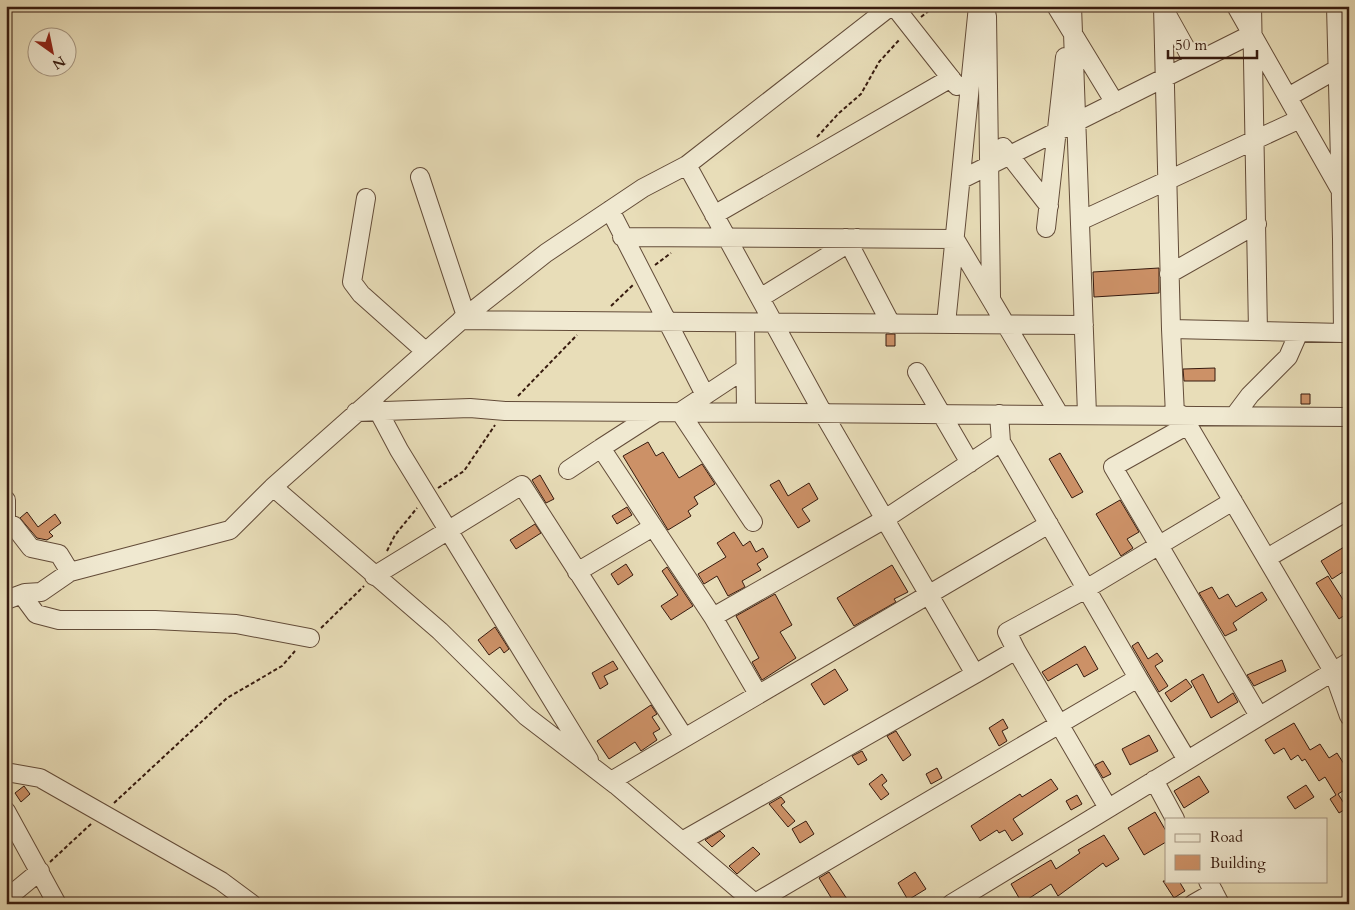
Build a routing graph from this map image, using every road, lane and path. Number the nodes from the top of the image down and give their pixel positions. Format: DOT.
graph roads {
  1 [pos="892,6"];
  2 [pos="935,6"];
  3 [pos="978,6"];
  4 [pos="986,6"];
  5 [pos="1056,6"];
  6 [pos="1072,6"];
  7 [pos="1236,6"];
  8 [pos="1252,6"];
  9 [pos="1336,6"];
  10 [pos="1162,7"];
  11 [pos="911,28"];
  12 [pos="1071,31"];
  13 [pos="1343,32"];
  14 [pos="1252,34"];
  15 [pos="1194,63"];
  16 [pos="1344,65"];
  17 [pos="951,78"];
  18 [pos="1164,78"];
  19 [pos="1288,97"];
  20 [pos="1115,102"];
  21 [pos="969,103"];
  22 [pos="1300,119"];
  23 [pos="1076,122"];
  24 [pos="989,128"];
  25 [pos="1057,131"];
  26 [pos="1255,140"];
  27 [pos="812,142"];
  28 [pos="1345,151"];
  29 [pos="1009,155"];
  30 [pos="687,165"];
  31 [pos="989,165"];
  32 [pos="420,177"];
  33 [pos="962,179"];
  34 [pos="1167,180"];
  35 [pos="1343,185"];
  36 [pos="366,198"];
  37 [pos="1049,206"];
  38 [pos="610,210"];
  39 [pos="714,215"];
  40 [pos="1080,221"];
  41 [pos="1257,224"];
  42 [pos="1046,228"];
  43 [pos="622,237"];
  44 [pos="695,237"];
  45 [pos="727,237"];
  46 [pos="955,239"];
  47 [pos="1345,239"];
  48 [pos="851,240"];
  49 [pos="1170,274"];
  50 [pos="643,276"];
  51 [pos="760,298"];
  52 [pos="991,298"];
  53 [pos="464,318"];
  54 [pos="593,322"];
  55 [pos="667,322"];
  56 [pos="745,323"];
  57 [pos="774,323"];
  58 [pos="891,324"];
  59 [pos="946,324"];
  60 [pos="1006,324"];
  61 [pos="1084,325"];
  62 [pos="1171,329"];
  63 [pos="1258,331"];
  64 [pos="1299,332"];
  65 [pos="1346,333"];
  66 [pos="425,351"];
  67 [pos="745,369"];
  68 [pos="917,372"];
  69 [pos="705,396"];
  70 [pos="375,405"];
  71 [pos="505,411"];
  72 [pos="657,412"];
  73 [pos="680,412"];
  74 [pos="746,412"];
  75 [pos="823,413"];
  76 [pos="941,413"];
  77 [pos="999,414"];
  78 [pos="1059,414"];
  79 [pos="1087,414"];
  80 [pos="1234,415"];
  81 [pos="1349,417"];
  82 [pos="1182,418"];
  83 [pos="1001,442"];
  84 [pos="601,448"];
  85 [pos="970,463"];
  86 [pos="568,470"];
  87 [pos="273,487"];
  88 [pos="427,495"];
  89 [pos="6,500"];
  90 [pos="1233,501"];
  91 [pos="1349,510"];
  92 [pos="6,517"];
  93 [pos="885,519"];
  94 [pos="752,522"];
  95 [pos="1049,524"];
  96 [pos="653,527"];
  97 [pos="6,529"];
  98 [pos="448,530"];
  99 [pos="1160,546"];
  100 [pos="386,552"];
  101 [pos="1267,558"];
  102 [pos="70,572"];
  103 [pos="577,572"];
  104 [pos="374,576"];
  105 [pos="1086,589"];
  106 [pos="929,595"];
  107 [pos="14,597"];
  108 [pos="713,617"];
  109 [pos="310,638"];
  110 [pos="1016,650"];
  111 [pos="1349,662"];
  112 [pos="1334,671"];
  113 [pos="974,674"];
  114 [pos="1138,678"];
  115 [pos="758,694"];
  116 [pos="1259,716"];
  117 [pos="1349,716"];
  118 [pos="1059,723"];
  119 [pos="684,738"];
  120 [pos="1187,760"];
  121 [pos="594,768"];
  122 [pos="6,772"];
  123 [pos="1154,780"];
  124 [pos="611,781"];
  125 [pos="1108,808"];
  126 [pos="6,811"];
  127 [pos="103,814"];
  128 [pos="1174,818"];
  129 [pos="682,841"];
  130 [pos="40,871"];
  131 [pos="1214,892"];
  132 [pos="6,898"];
  133 [pos="756,903"];
  134 [pos="58,904"];
  135 [pos="252,904"];
  136 [pos="951,904"];
  137 [pos="1193,904"];
  1 -- 11 [label="street"];
  1 -- 30 [label="street"];
  2 -- 11 [label="path"];
  3 -- 21 [label="street"];
  4 -- 24 [label="street"];
  5 -- 12 [label="street"];
  6 -- 12 [label="street"];
  7 -- 14 [label="street"];
  8 -- 14 [label="street"];
  9 -- 13 [label="street"];
  10 -- 15 [label="street"];
  10 -- 18 [label="street"];
  11 -- 17 [label="street"];
  11 -- 27 [label="path"];
  12 -- 20 [label="street"];
  12 -- 23 [label="street"];
  12 -- 25 [label="street"];
  13 -- 16 [label="street"];
  14 -- 15 [label="street"];
  14 -- 19 [label="street"];
  14 -- 26 [label="street"];
  15 -- 18 [label="street"];
  16 -- 19 [label="street"];
  16 -- 28 [label="street"];
  17 -- 21 [label="street"];
  17 -- 39 [label="street"];
  18 -- 20 [label="street"];
  18 -- 34 [label="street"];
  19 -- 22 [label="street"];
  20 -- 23 [label="street"];
  21 -- 24 [label="street"];
  21 -- 33 [label="street"];
  22 -- 26 [label="street"];
  22 -- 35 [label="street"];
  23 -- 25 [label="street"];
  23 -- 40 [label="street"];
  24 -- 29 [label="street"];
  24 -- 31 [label="street"];
  25 -- 29 [label="street"];
  25 -- 37 [label="street"];
  26 -- 34 [label="street"];
  26 -- 41 [label="street"];
  28 -- 35 [label="street"];
  29 -- 31 [label="street"];
  29 -- 37 [label="street"];
  30 -- 38 [label="street"];
  30 -- 39 [label="street"];
  31 -- 33 [label="street"];
  31 -- 52 [label="street"];
  32 -- 53 [label="street"];
  33 -- 46 [label="street"];
  34 -- 40 [label="street"];
  34 -- 49 [label="street"];
  35 -- 47 [label="street"];
  36 -- 66 [label="street"];
  37 -- 42 [label="street"];
  38 -- 43 [label="street"];
  38 -- 53 [label="street"];
  39 -- 45 [label="street"];
  40 -- 61 [label="street"];
  41 -- 49 [label="street"];
  41 -- 63 [label="street"];
  43 -- 44 [label="street"];
  43 -- 50 [label="street"];
  44 -- 45 [label="street"];
  44 -- 50 [label="path"];
  45 -- 48 [label="street"];
  45 -- 51 [label="street"];
  46 -- 48 [label="street"];
  46 -- 52 [label="street"];
  46 -- 59 [label="street"];
  47 -- 65 [label="street"];
  48 -- 51 [label="street"];
  48 -- 58 [label="street"];
  49 -- 62 [label="street"];
  50 -- 54 [label="path"];
  50 -- 55 [label="street"];
  51 -- 57 [label="street"];
  52 -- 60 [label="street"];
  53 -- 54 [label="street"];
  53 -- 66 [label="street"];
  54 -- 55 [label="street"];
  54 -- 71 [label="path"];
  55 -- 56 [label="street"];
  55 -- 69 [label="street"];
  56 -- 57 [label="street"];
  56 -- 67 [label="street"];
  57 -- 58 [label="street"];
  57 -- 75 [label="street"];
  58 -- 59 [label="street"];
  59 -- 60 [label="street"];
  60 -- 61 [label="street"];
  60 -- 78 [label="street"];
  61 -- 79 [label="street"];
  62 -- 63 [label="street"];
  62 -- 82 [label="street"];
  63 -- 64 [label="street"];
  64 -- 65 [label="street"];
  64 -- 80 [label="street"];
  66 -- 70 [label="street"];
  67 -- 69 [label="street"];
  67 -- 74 [label="street"];
  68 -- 76 [label="street"];
  69 -- 73 [label="street"];
  70 -- 71 [label="street"];
  70 -- 87 [label="street"];
  70 -- 88 [label="street"];
  71 -- 72 [label="street"];
  71 -- 88 [label="path"];
  72 -- 73 [label="street"];
  72 -- 84 [label="street"];
  73 -- 74 [label="street"];
  73 -- 94 [label="street"];
  74 -- 75 [label="street"];
  75 -- 76 [label="street"];
  75 -- 93 [label="street"];
  76 -- 77 [label="street"];
  76 -- 85 [label="street"];
  77 -- 78 [label="street"];
  77 -- 83 [label="street"];
  78 -- 79 [label="street"];
  79 -- 82 [label="street"];
  80 -- 81 [label="street"];
  80 -- 82 [label="street"];
  82 -- 90 [label="street"];
  82 -- 99 [label="street"];
  83 -- 85 [label="street"];
  83 -- 95 [label="street"];
  84 -- 86 [label="street"];
  84 -- 96 [label="street"];
  85 -- 93 [label="street"];
  87 -- 102 [label="street"];
  87 -- 104 [label="street"];
  88 -- 98 [label="street"];
  88 -- 100 [label="path"];
  89 -- 92 [label="street"];
  90 -- 99 [label="street"];
  90 -- 101 [label="street"];
  91 -- 101 [label="street"];
  93 -- 106 [label="street"];
  93 -- 108 [label="street"];
  95 -- 105 [label="street"];
  95 -- 106 [label="street"];
  96 -- 103 [label="street"];
  96 -- 108 [label="street"];
  97 -- 102 [label="street"];
  98 -- 103 [label="street"];
  98 -- 104 [label="street"];
  98 -- 121 [label="street"];
  99 -- 105 [label="street"];
  99 -- 116 [label="street"];
  101 -- 112 [label="street"];
  102 -- 107 [label="street"];
  103 -- 119 [label="street"];
  104 -- 109 [label="path"];
  104 -- 121 [label="street"];
  105 -- 110 [label="street"];
  105 -- 114 [label="street"];
  106 -- 113 [label="street"];
  106 -- 115 [label="street"];
  107 -- 109 [label="street"];
  108 -- 115 [label="street"];
  109 -- 127 [label="path"];
  110 -- 113 [label="street"];
  110 -- 118 [label="street"];
  111 -- 112 [label="street"];
  112 -- 116 [label="street"];
  112 -- 117 [label="street"];
  113 -- 129 [label="street"];
  114 -- 118 [label="street"];
  114 -- 120 [label="street"];
  115 -- 119 [label="street"];
  116 -- 120 [label="street"];
  118 -- 125 [label="street"];
  118 -- 133 [label="street"];
  119 -- 124 [label="street"];
  120 -- 123 [label="street"];
  121 -- 124 [label="street"];
  122 -- 127 [label="street"];
  123 -- 125 [label="street"];
  123 -- 128 [label="street"];
  124 -- 129 [label="street"];
  125 -- 136 [label="street"];
  126 -- 130 [label="street"];
  127 -- 130 [label="path"];
  127 -- 135 [label="street"];
  129 -- 133 [label="street"];
  130 -- 132 [label="street"];
  130 -- 134 [label="street"];
  131 -- 137 [label="street"];
}
